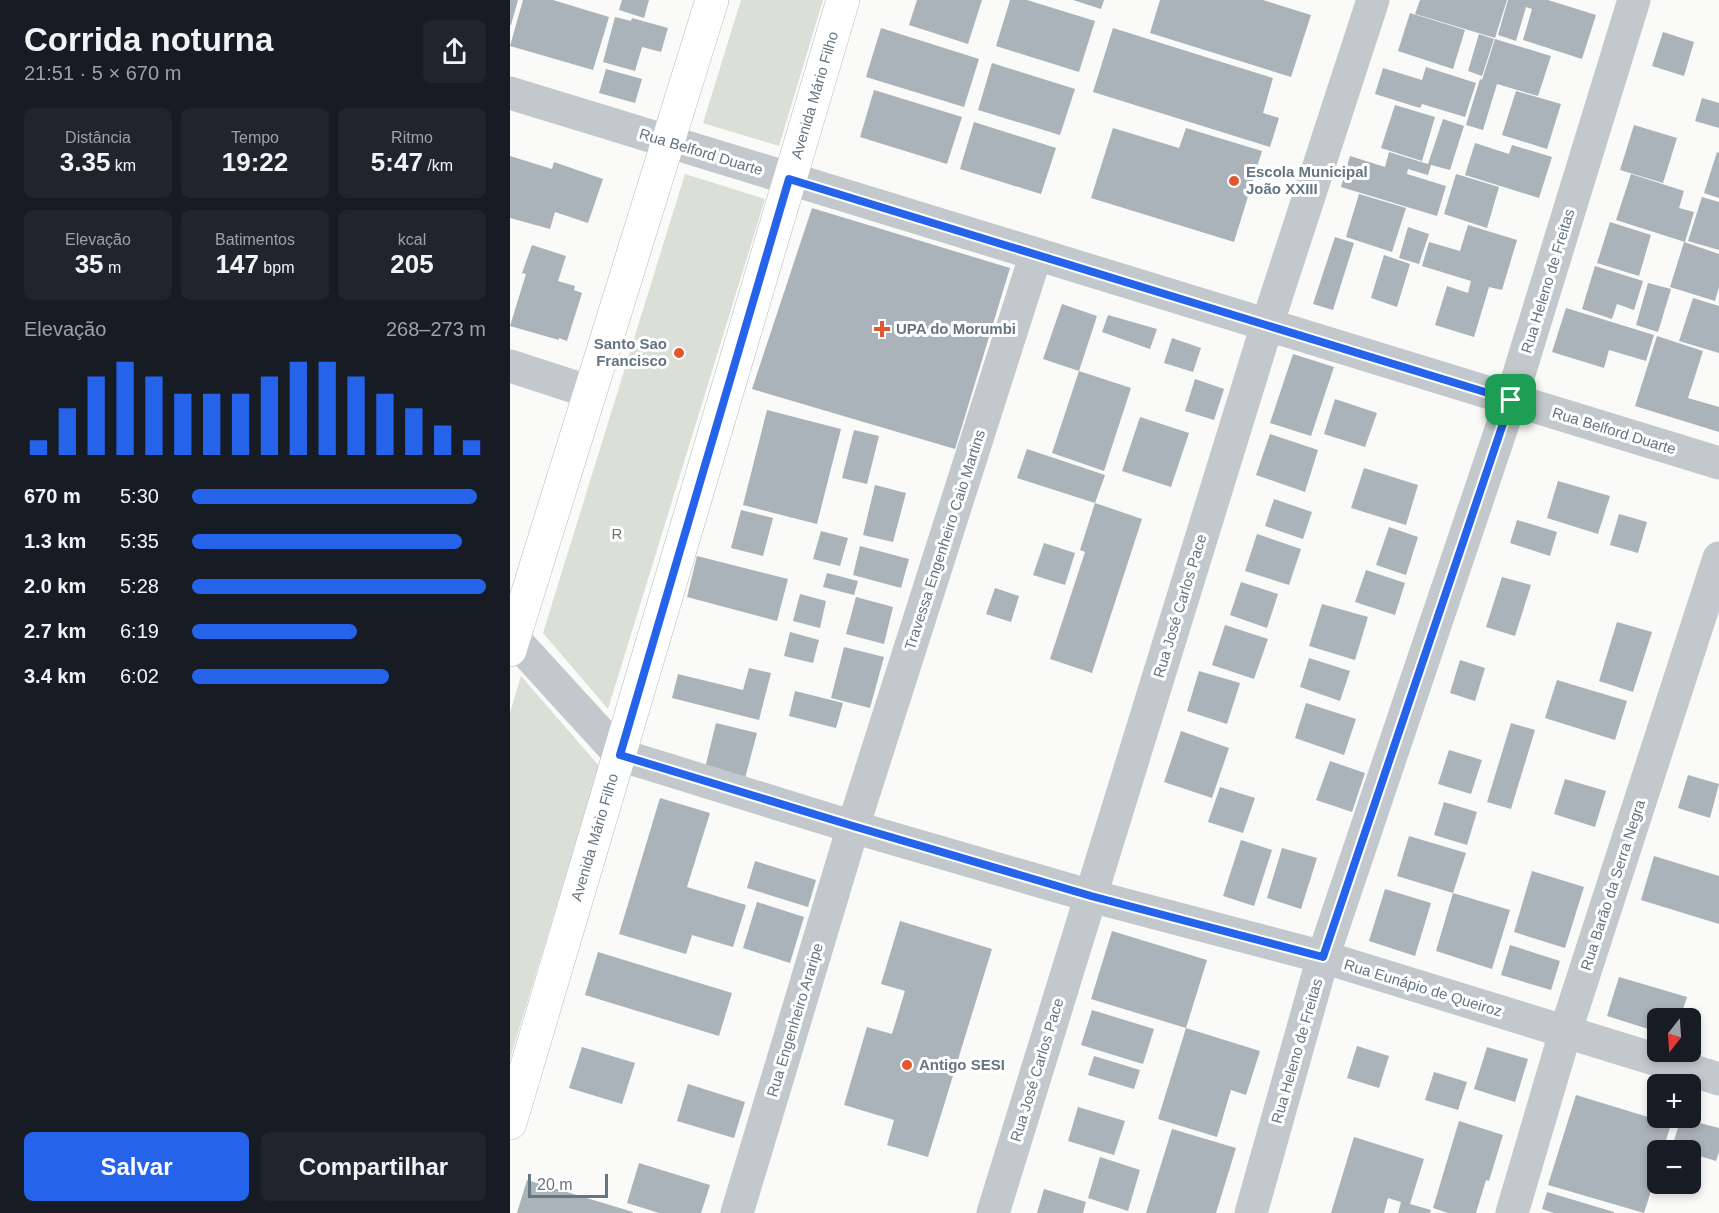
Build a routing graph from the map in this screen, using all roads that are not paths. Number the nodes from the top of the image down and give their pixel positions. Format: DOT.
graph roads {
  1 [pos="712,0"];
  2 [pos="843,0"];
  3 [pos="1373,0"];
  4 [pos="1634,0"];
  5 [pos="510,93"];
  6 [pos="668,141"];
  7 [pos="789,179"];
  8 [pos="1036,254"];
  9 [pos="1267,325"];
  10 [pos="510,366"];
  11 [pos="590,392"];
  12 [pos="1511,400"];
  13 [pos="1719,463"];
  14 [pos="1719,558"];
  15 [pos="511,642"];
  16 [pos="620,755"];
  17 [pos="853,826"];
  18 [pos="1091,896"];
  19 [pos="1323,957"];
  20 [pos="1565,1033"];
  21 [pos="1719,1079"];
  22 [pos="510,1123"];
  23 [pos="737,1213"];
  24 [pos="993,1213"];
  25 [pos="1251,1213"];
  26 [pos="1512,1213"];
  1 -- 6 [label="main road"];
  2 -- 7 [label="main road, Avenida Mário Filho"];
  3 -- 9 [label="street, Rua José Carlos Pace"];
  4 -- 12 [label="street, Rua Heleno de Freitas"];
  5 -- 6 [label="street, Rua Belford Duarte"];
  6 -- 7 [label="street, Rua Belford Duarte"];
  6 -- 11 [label="main road"];
  7 -- 8 [label="street, Rua Belford Duarte"];
  7 -- 16 [label="main road, Avenida Mário Filho"];
  8 -- 9 [label="street, Rua Belford Duarte"];
  8 -- 17 [label="street, Travessa Engenheiro Caio Martins"];
  9 -- 12 [label="street, Rua Belford Duarte"];
  9 -- 18 [label="street, Rua José Carlos Pace"];
  10 -- 11 [label="street"];
  11 -- 15 [label="main road"];
  12 -- 13 [label="street, Rua Belford Duarte"];
  12 -- 19 [label="street, Rua Heleno de Freitas"];
  14 -- 20 [label="street, Rua Barão da Serra Negra"];
  15 -- 16 [label="street"];
  16 -- 17 [label="street, Rua Eunápio de Queiroz"];
  16 -- 22 [label="main road, Avenida Mário Filho"];
  17 -- 18 [label="street, Rua Eunápio de Queiroz"];
  17 -- 23 [label="street, Rua Engenheiro Araripe"];
  18 -- 19 [label="street, Rua Eunápio de Queiroz"];
  18 -- 24 [label="street, Rua José Carlos Pace"];
  19 -- 20 [label="street, Rua Eunápio de Queiroz"];
  19 -- 25 [label="street, Rua Heleno de Freitas"];
  20 -- 21 [label="street, Rua Eunápio de Queiroz"];
  20 -- 26 [label="street, Rua Barão da Serra Negra"];
}
